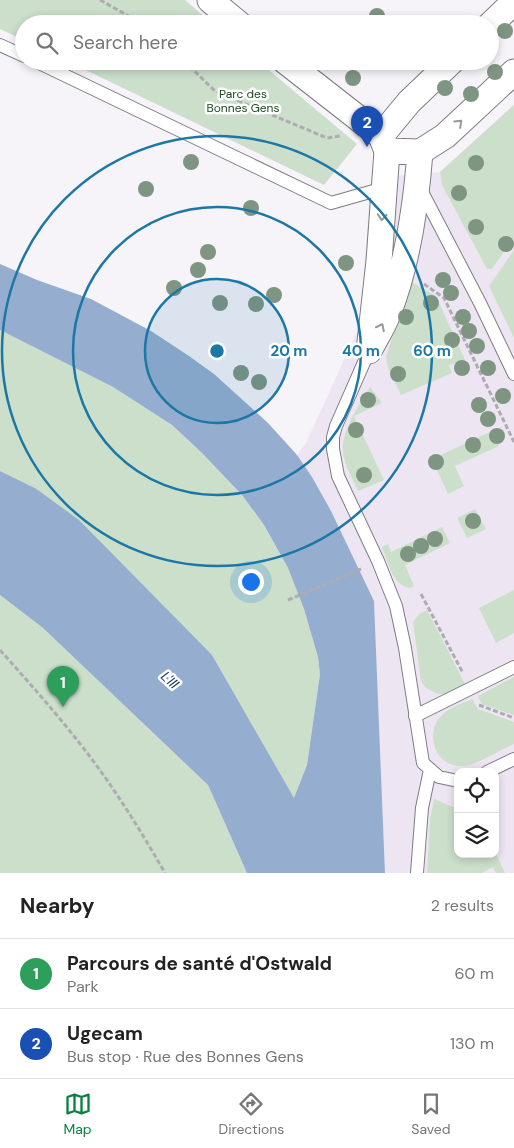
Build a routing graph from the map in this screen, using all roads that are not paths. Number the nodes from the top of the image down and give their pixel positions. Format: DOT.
graph roads {
  1 [pos="210,0"];
  2 [pos="514,2"];
  3 [pos="228,15"];
  4 [pos="499,16"];
  5 [pos="0,45"];
  6 [pos="15,52"];
  7 [pos="54,70"];
  8 [pos="296,70"];
  9 [pos="443,70"];
  10 [pos="514,72"];
  11 [pos="384,143"];
  12 [pos="420,152"];
  13 [pos="418,183"];
  14 [pos="384,188"];
  15 [pos="369,351"];
  16 [pos="514,374"];
  17 [pos="514,667"];
  18 [pos="415,716"];
  19 [pos="514,759"];
  20 [pos="495,768"];
  21 [pos="430,770"];
  22 [pos="454,780"];
  23 [pos="417,873"];
  1 -- 3 [label="street"];
  2 -- 4 [label="street"];
  5 -- 6 [label="lane"];
  7 -- 14 [label="lane"];
  8 -- 11 [label="street"];
  9 -- 11 [label="street"];
  12 -- 10 [label="street, one-way"];
  11 -- 12 [label="street"];
  11 -- 14 [label="street"];
  12 -- 13 [label="street"];
  15 -- 13 [label="street, one-way"];
  13 -- 16 [label="lane"];
  14 -- 15 [label="street, one-way"];
  15 -- 18 [label="lane"];
  17 -- 18 [label="lane"];
  18 -- 21 [label="lane"];
  19 -- 20 [label="lane"];
  21 -- 22 [label="lane"];
  21 -- 23 [label="lane"];
}
